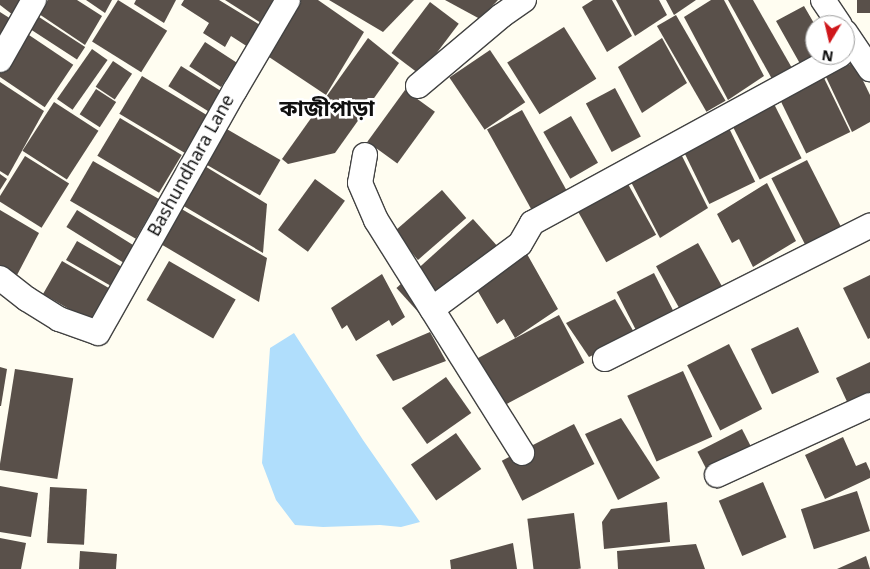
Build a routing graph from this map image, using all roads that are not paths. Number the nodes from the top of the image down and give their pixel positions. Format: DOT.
graph roads {
  1 [pos="34,0"];
  2 [pos="288,0"];
  3 [pos="524,0"];
  4 [pos="824,0"];
  5 [pos="834,15"];
  6 [pos="855,55"];
  7 [pos="0,60"];
  8 [pos="814,65"];
  9 [pos="870,69"];
  10 [pos="418,86"];
  11 [pos="364,156"];
  12 [pos="870,226"];
  13 [pos="3,287"];
  14 [pos="432,309"];
  15 [pos="605,359"];
  16 [pos="870,405"];
  17 [pos="522,454"];
  18 [pos="717,475"];
  1 -- 7 [label="street"];
  2 -- 13 [label="street, Bashundhara Lane"];
  3 -- 10 [label="street"];
  4 -- 5 [label="street"];
  6 -- 9 [label="street"];
  8 -- 14 [label="street"];
  11 -- 14 [label="street"];
  12 -- 15 [label="street"];
  14 -- 17 [label="street"];
  16 -- 18 [label="street"];
}
